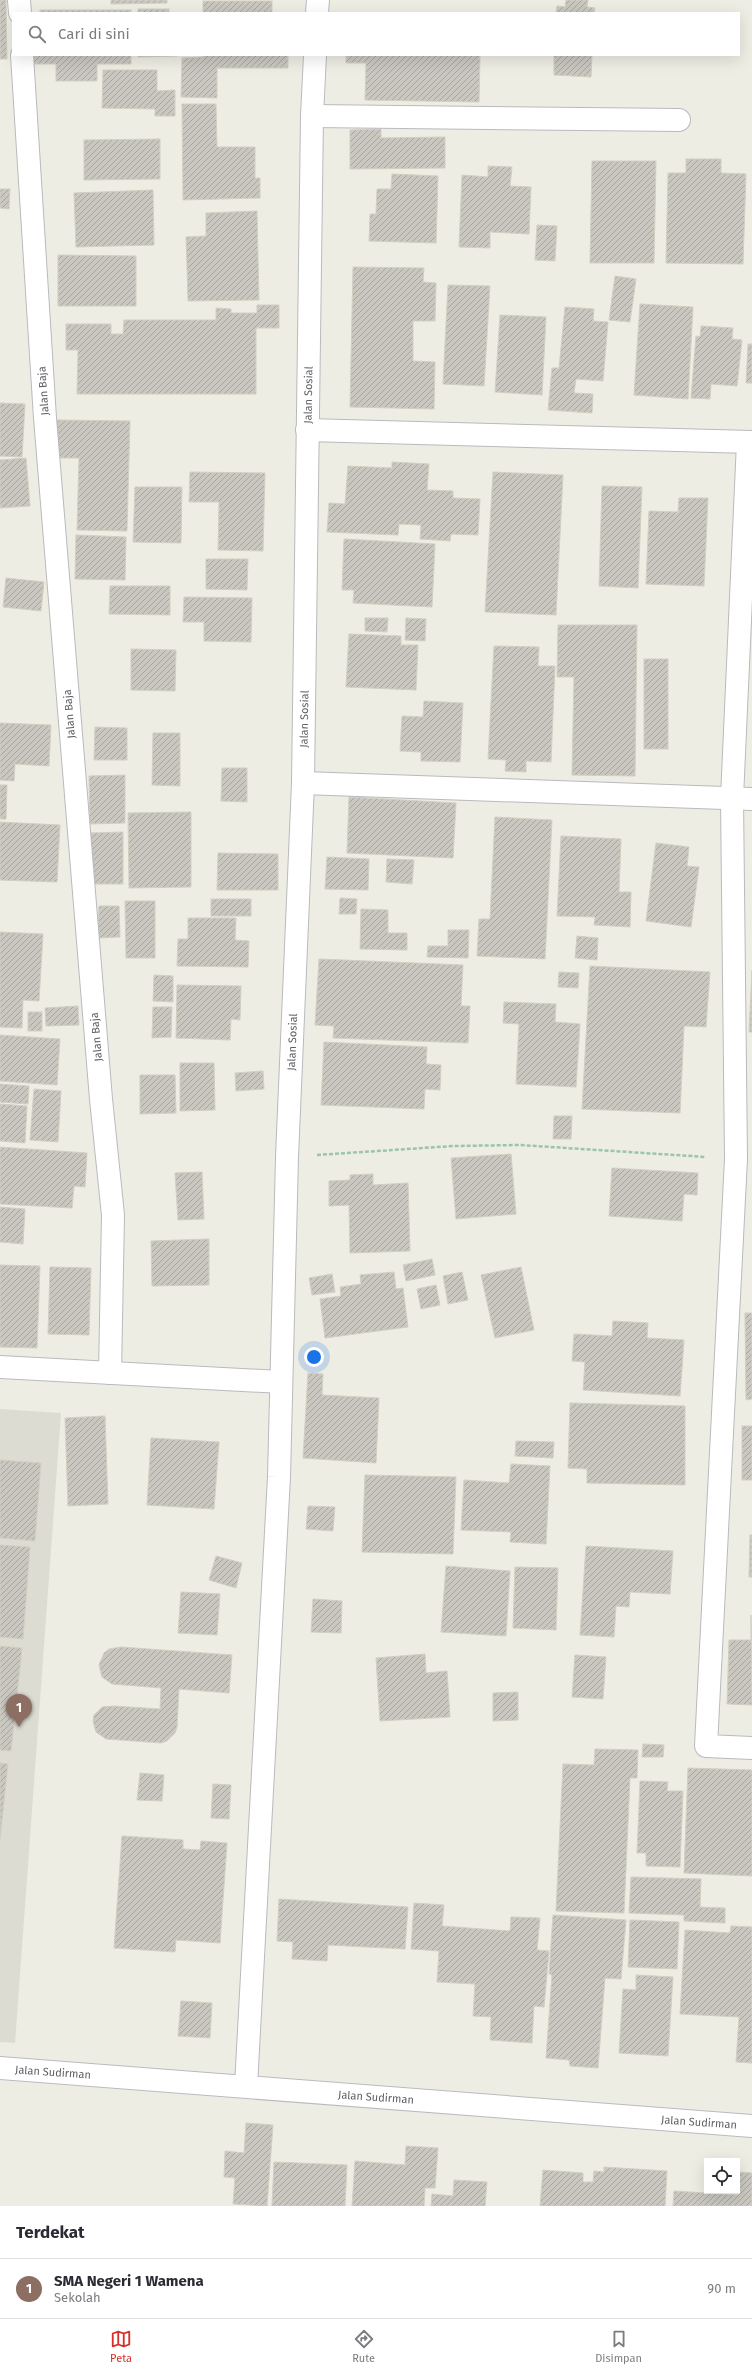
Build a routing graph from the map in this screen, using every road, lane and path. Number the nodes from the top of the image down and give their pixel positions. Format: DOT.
graph roads {
  1 [pos="19,0"];
  2 [pos="318,0"];
  3 [pos="20,12"];
  4 [pos="317,12"];
  5 [pos="22,56"];
  6 [pos="315,56"];
  7 [pos="312,116"];
  8 [pos="679,120"];
  9 [pos="307,430"];
  10 [pos="750,442"];
  11 [pos="303,783"];
  12 [pos="742,799"];
  13 [pos="287,1157"];
  14 [pos="736,1159"];
  15 [pos="0,1367"];
  16 [pos="110,1373"];
  17 [pos="281,1382"];
  18 [pos="752,1748"];
  19 [pos="0,2068"];
  20 [pos="246,2086"];
  21 [pos="752,2126"];
  1 -- 3 [label="street"];
  2 -- 4 [label="street"];
  5 -- 16 [label="street, Jalan Baja"];
  6 -- 7 [label="street, Jalan Sosial"];
  7 -- 8 [label="street"];
  7 -- 9 [label="street, Jalan Sosial"];
  9 -- 10 [label="street"];
  9 -- 11 [label="street, Jalan Sosial"];
  10 -- 12 [label="street"];
  11 -- 12 [label="street"];
  11 -- 13 [label="street, Jalan Sosial"];
  12 -- 14 [label="street"];
  13 -- 14 [label="path"];
  13 -- 17 [label="street, Jalan Sosial"];
  14 -- 18 [label="street"];
  15 -- 16 [label="street"];
  16 -- 17 [label="street"];
  17 -- 20 [label="street, Jalan Sosial"];
  19 -- 20 [label="street, Jalan Sudirman"];
  20 -- 21 [label="street, Jalan Sudirman"];
}
